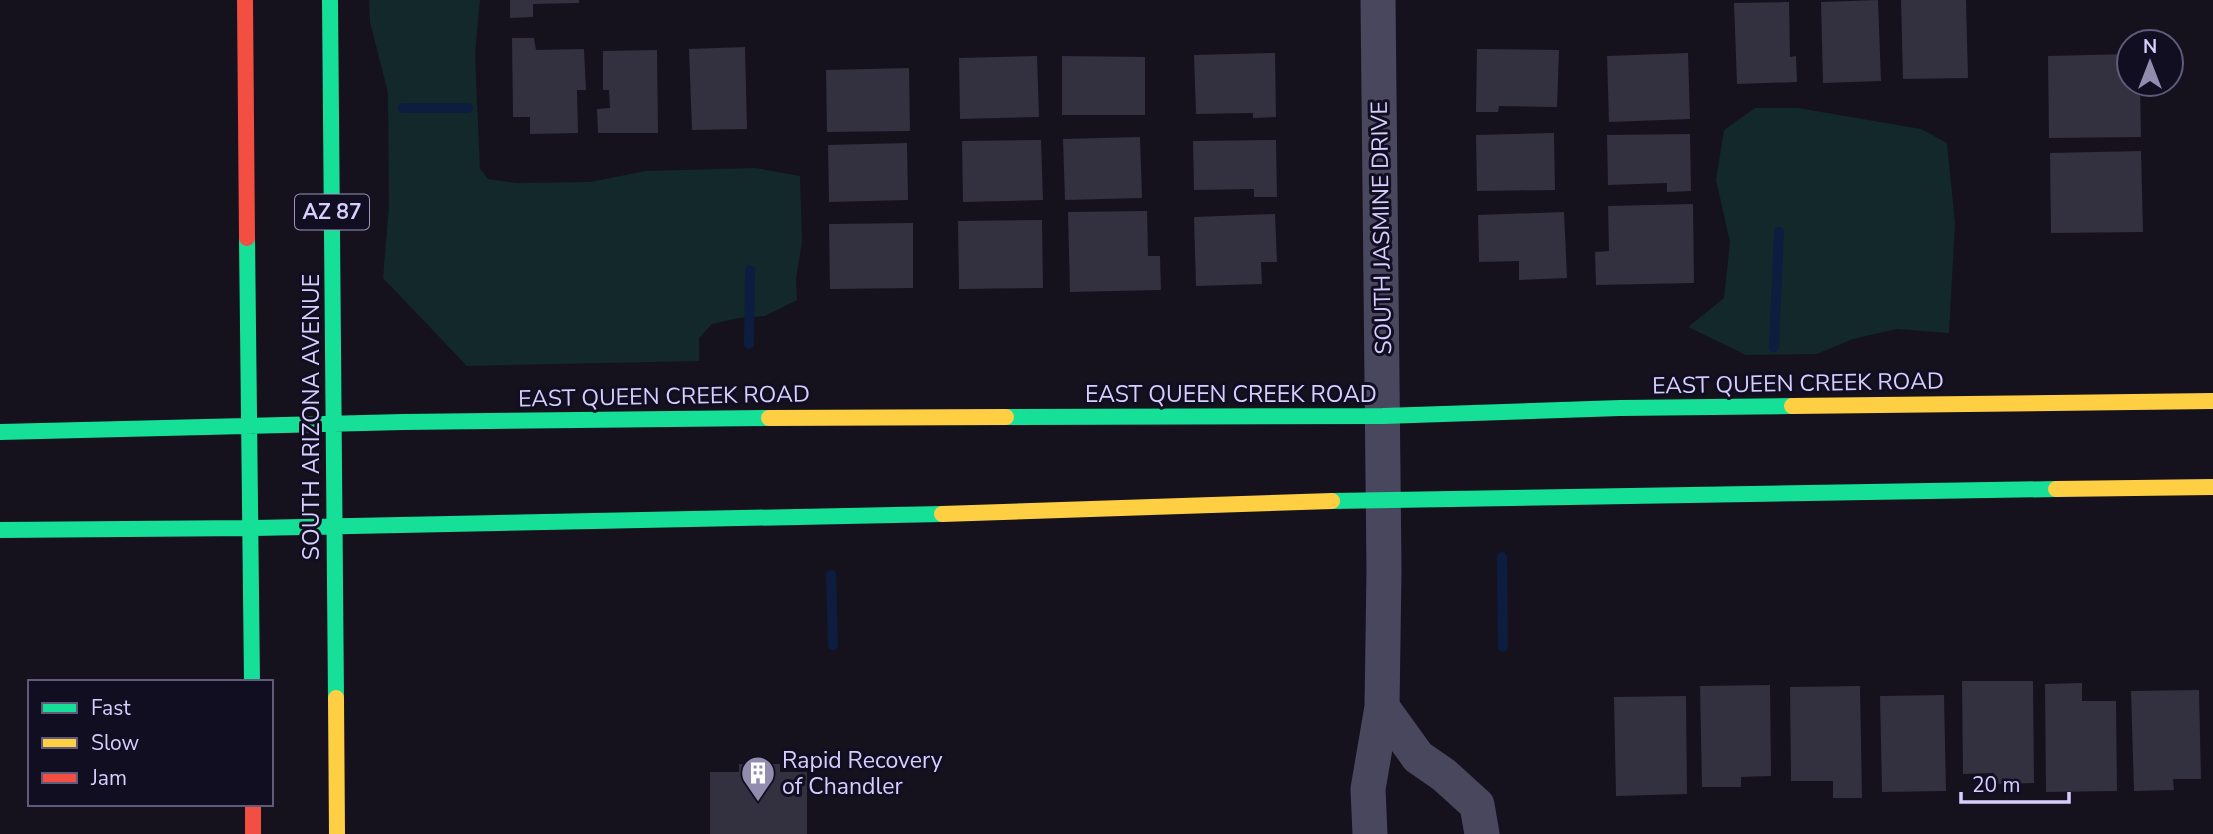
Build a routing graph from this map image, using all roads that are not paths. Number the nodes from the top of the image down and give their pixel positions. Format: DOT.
graph roads {
  1 [pos="245,0"];
  2 [pos="330,0"];
  3 [pos="1378,0"];
  4 [pos="2213,401"];
  5 [pos="1383,416"];
  6 [pos="334,423"];
  7 [pos="250,425"];
  8 [pos="0,432"];
  9 [pos="2213,487"];
  10 [pos="1385,499"];
  11 [pos="335,526"];
  12 [pos="251,528"];
  13 [pos="0,530"];
  14 [pos="252,680"];
  15 [pos="1382,707"];
  16 [pos="253,806"];
  17 [pos="253,834"];
  18 [pos="337,834"];
  19 [pos="1370,834"];
  20 [pos="1482,834"];
  1 -- 7 [label="main road"];
  2 -- 6 [label="main road, SOUTH ARIZONA AVENUE / AZ 87"];
  3 -- 5 [label="street, SOUTH JASMINE DRIVE"];
  4 -- 5 [label="main road, EAST QUEEN CREEK ROAD"];
  5 -- 6 [label="main road, EAST QUEEN CREEK ROAD"];
  5 -- 10 [label="street, SOUTH JASMINE DRIVE"];
  6 -- 7 [label="main road, EAST QUEEN CREEK ROAD"];
  6 -- 11 [label="main road, SOUTH ARIZONA AVENUE / AZ 87"];
  7 -- 8 [label="main road, EAST QUEEN CREEK ROAD"];
  7 -- 12 [label="main road"];
  9 -- 10 [label="main road"];
  10 -- 11 [label="main road"];
  10 -- 15 [label="street, SOUTH JASMINE DRIVE"];
  11 -- 12 [label="main road"];
  11 -- 18 [label="main road, SOUTH ARIZONA AVENUE / AZ 87"];
  12 -- 13 [label="main road"];
  12 -- 14 [label="main road"];
  15 -- 19 [label="street, SOUTH JASMINE DRIVE"];
  15 -- 20 [label="street"];
  16 -- 17 [label="main road"];
}
